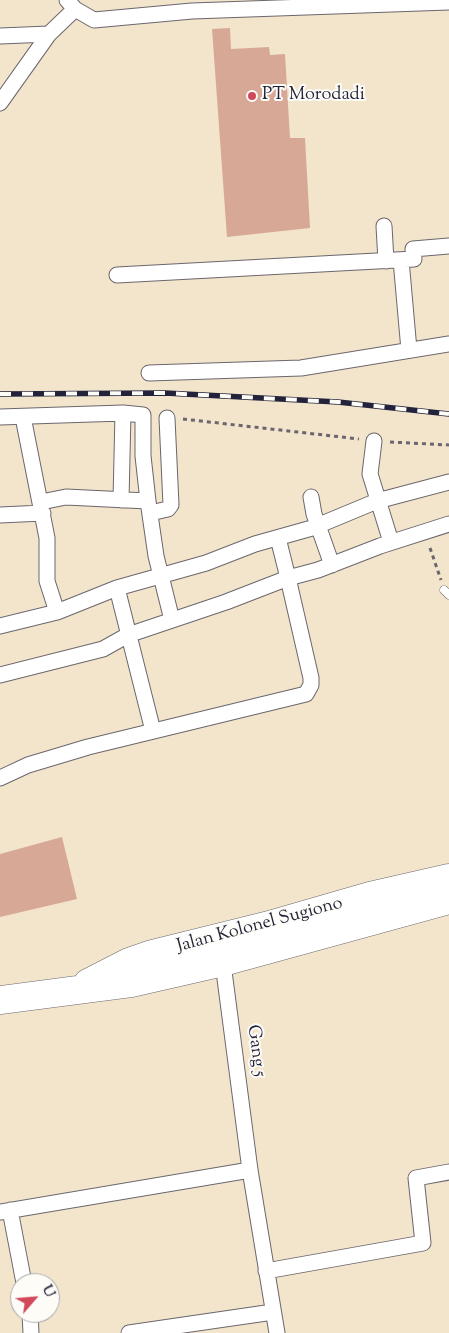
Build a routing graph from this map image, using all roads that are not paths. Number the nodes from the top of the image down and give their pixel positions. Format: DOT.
graph roads {
  1 [pos="449,2"];
  2 [pos="71,5"];
  3 [pos="49,34"];
  4 [pos="0,36"];
  5 [pos="0,103"];
  6 [pos="384,226"];
  7 [pos="449,246"];
  8 [pos="394,261"];
  9 [pos="117,275"];
  10 [pos="449,344"];
  11 [pos="409,350"];
  12 [pos="149,374"];
  13 [pos="123,413"];
  14 [pos="0,417"];
  15 [pos="23,417"];
  16 [pos="166,418"];
  17 [pos="374,441"];
  18 [pos="449,482"];
  19 [pos="311,497"];
  20 [pos="121,500"];
  21 [pos="377,501"];
  22 [pos="42,507"];
  23 [pos="149,507"];
  24 [pos="0,515"];
  25 [pos="449,524"];
  26 [pos="318,525"];
  27 [pos="278,538"];
  28 [pos="391,542"];
  29 [pos="332,565"];
  30 [pos="161,577"];
  31 [pos="288,578"];
  32 [pos="117,588"];
  33 [pos="56,612"];
  34 [pos="172,620"];
  35 [pos="0,626"];
  36 [pos="128,635"];
  37 [pos="0,675"];
  38 [pos="153,731"];
  39 [pos="0,778"];
  40 [pos="449,878"];
  41 [pos="449,900"];
  42 [pos="221,950"];
  43 [pos="0,1000"];
  44 [pos="250,1170"];
  45 [pos="449,1172"];
  46 [pos="5,1211"];
  47 [pos="266,1271"];
  48 [pos="21,1273"];
  49 [pos="273,1312"];
  50 [pos="129,1333"];
  51 [pos="276,1333"];
  1 -- 2 [label="street"];
  2 -- 3 [label="street"];
  3 -- 4 [label="street"];
  3 -- 5 [label="street"];
  6 -- 8 [label="street"];
  7 -- 8 [label="street"];
  8 -- 9 [label="street"];
  8 -- 11 [label="street"];
  10 -- 11 [label="street"];
  11 -- 12 [label="street"];
  13 -- 15 [label="street"];
  13 -- 20 [label="street"];
  13 -- 23 [label="street"];
  14 -- 15 [label="street"];
  15 -- 22 [label="street"];
  16 -- 23 [label="street"];
  17 -- 21 [label="street"];
  18 -- 21 [label="street"];
  19 -- 26 [label="street"];
  20 -- 22 [label="street"];
  20 -- 23 [label="street"];
  21 -- 26 [label="street"];
  21 -- 28 [label="street"];
  22 -- 24 [label="street"];
  22 -- 33 [label="street"];
  23 -- 30 [label="street"];
  25 -- 28 [label="street"];
  26 -- 27 [label="street"];
  26 -- 29 [label="street"];
  27 -- 30 [label="street"];
  27 -- 31 [label="street"];
  28 -- 29 [label="street"];
  29 -- 31 [label="street"];
  30 -- 32 [label="street"];
  30 -- 34 [label="street"];
  31 -- 34 [label="street"];
  31 -- 38 [label="street"];
  32 -- 33 [label="street"];
  32 -- 36 [label="street"];
  33 -- 35 [label="street"];
  34 -- 36 [label="street"];
  36 -- 37 [label="street"];
  36 -- 38 [label="street"];
  38 -- 39 [label="street"];
  40 -- 42 [label="highway, Jalan Kolonel Sugiono"];
  41 -- 42 [label="highway, Jalan Kolonel Sugiono"];
  42 -- 43 [label="highway, Jalan Kolonel Sugiono"];
  42 -- 44 [label="street, Gang 5"];
  44 -- 46 [label="street"];
  44 -- 47 [label="street, Gang 5"];
  45 -- 47 [label="street"];
  46 -- 48 [label="street"];
  47 -- 49 [label="street, Gang 5"];
  49 -- 50 [label="street"];
  49 -- 51 [label="street, Gang 5"];
}
